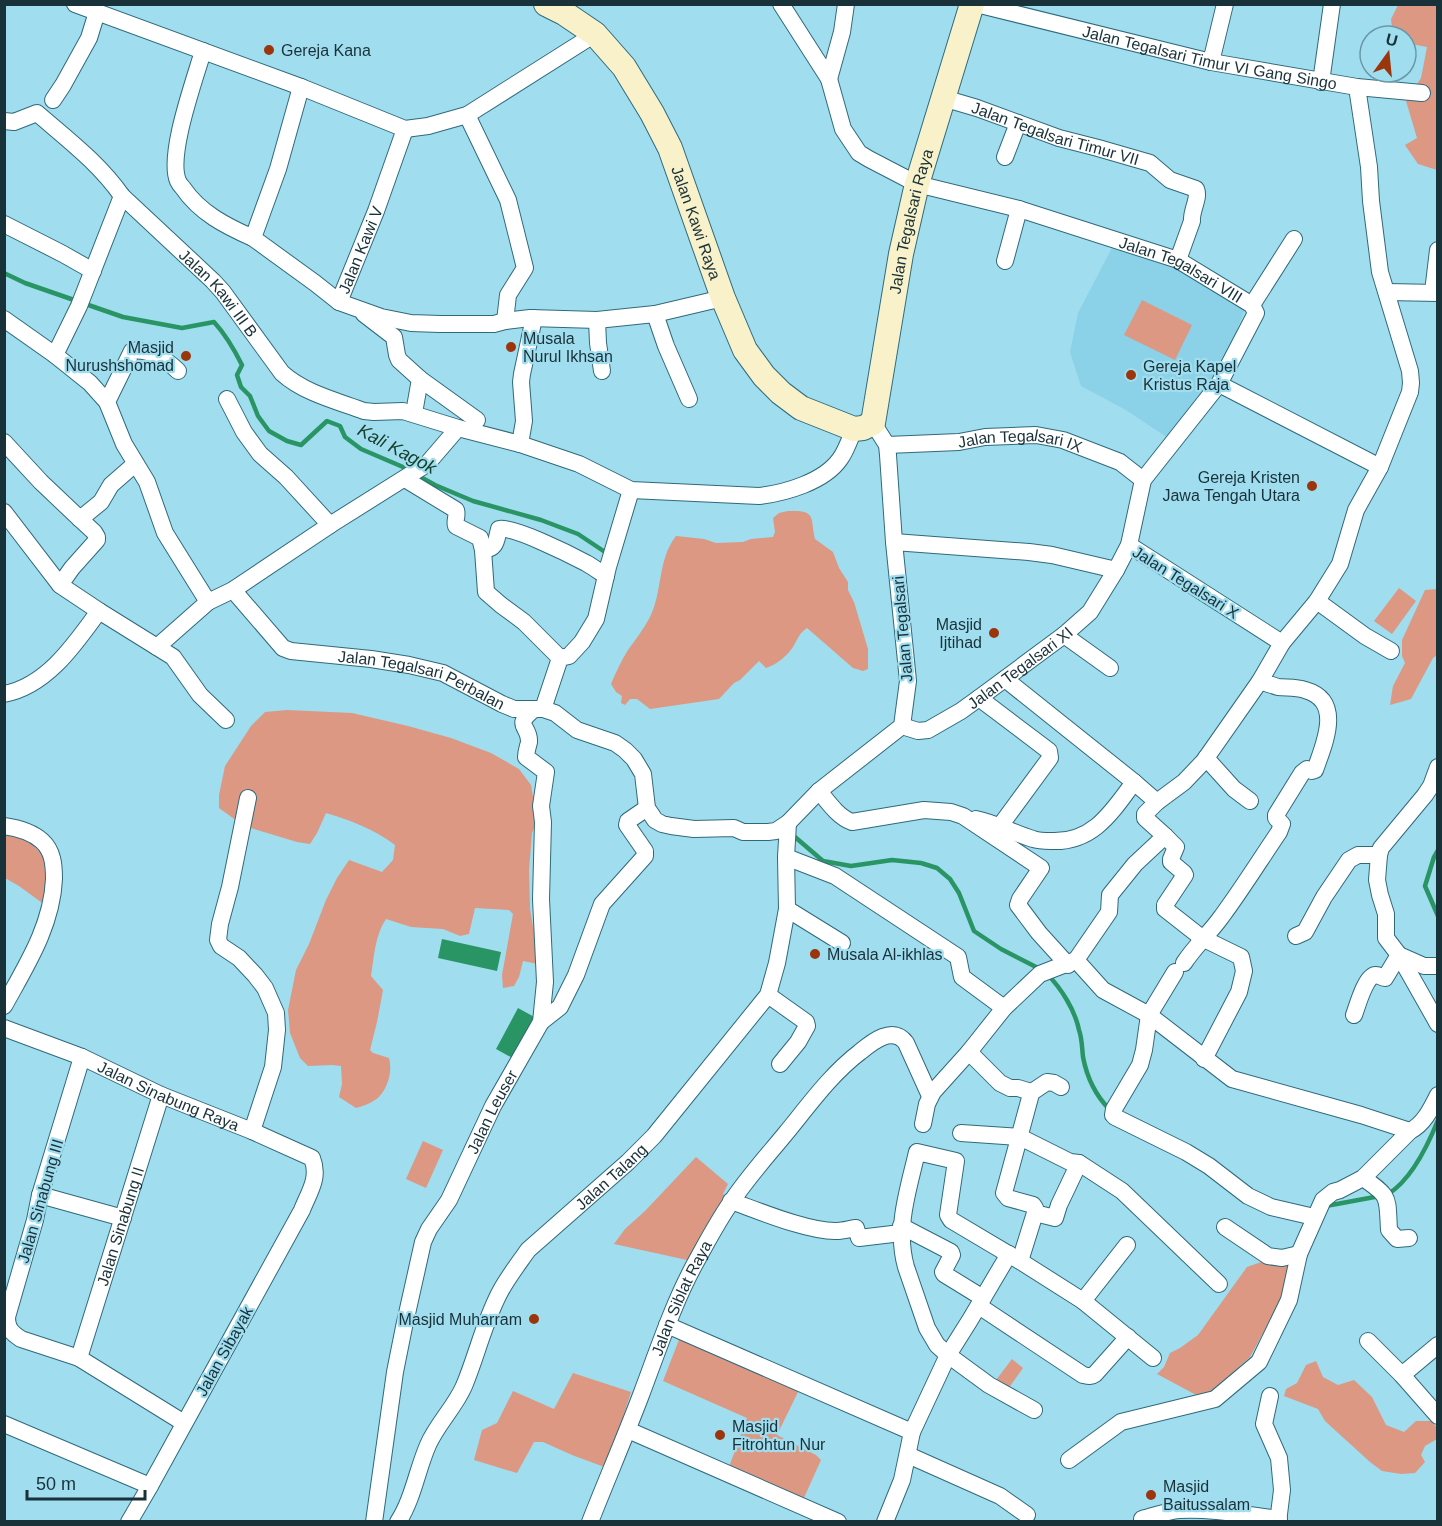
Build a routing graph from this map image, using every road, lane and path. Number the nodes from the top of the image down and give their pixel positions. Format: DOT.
graph roads {
  1 [pos="75,4"];
  2 [pos="546,4"];
  3 [pos="781,4"];
  4 [pos="846,4"];
  5 [pos="974,4"];
  6 [pos="1225,4"];
  7 [pos="1332,4"];
  8 [pos="97,12"];
  9 [pos="595,34"];
  10 [pos="203,51"];
  11 [pos="1212,62"];
  12 [pos="830,80"];
  13 [pos="1321,82"];
  14 [pos="301,87"];
  15 [pos="1357,87"];
  16 [pos="1422,93"];
  17 [pos="943,98"];
  18 [pos="53,100"];
  19 [pos="467,115"];
  20 [pos="4,121"];
  21 [pos="1018,123"];
  22 [pos="405,129"];
  23 [pos="1005,157"];
  24 [pos="917,184"];
  25 [pos="122,196"];
  26 [pos="1019,209"];
  27 [pos="4,224"];
  28 [pos="253,238"];
  29 [pos="1294,239"];
  30 [pos="1437,250"];
  31 [pos="1178,260"];
  32 [pos="1005,261"];
  33 [pos="93,271"];
  34 [pos="1387,292"];
  35 [pos="1435,293"];
  36 [pos="723,298"];
  37 [pos="339,302"];
  38 [pos="1252,305"];
  39 [pos="356,308"];
  40 [pos="655,314"];
  41 [pos="534,318"];
  42 [pos="4,319"];
  43 [pos="597,320"];
  44 [pos="505,321"];
  45 [pos="56,355"];
  46 [pos="178,371"];
  47 [pos="602,371"];
  48 [pos="420,379"];
  49 [pos="1219,384"];
  50 [pos="226,399"];
  51 [pos="689,399"];
  52 [pos="107,402"];
  53 [pos="414,413"];
  54 [pos="477,420"];
  55 [pos="864,426"];
  56 [pos="458,428"];
  57 [pos="4,442"];
  58 [pos="520,444"];
  59 [pos="887,446"];
  60 [pos="135,464"];
  61 [pos="1380,467"];
  62 [pos="408,477"];
  63 [pos="1143,480"];
  64 [pos="631,490"];
  65 [pos="4,512"];
  66 [pos="80,519"];
  67 [pos="330,525"];
  68 [pos="894,542"];
  69 [pos="1129,545"];
  70 [pos="483,550"];
  71 [pos="1116,570"];
  72 [pos="607,572"];
  73 [pos="60,585"];
  74 [pos="233,590"];
  75 [pos="1317,601"];
  76 [pos="208,602"];
  77 [pos="99,611"];
  78 [pos="1064,635"];
  79 [pos="1282,642"];
  80 [pos="157,647"];
  81 [pos="1391,651"];
  82 [pos="560,658"];
  83 [pos="1110,668"];
  84 [pos="1005,679"];
  85 [pos="1260,681"];
  86 [pos="4,694"];
  87 [pos="979,698"];
  88 [pos="538,710"];
  89 [pos="226,720"];
  90 [pos="902,726"];
  91 [pos="1206,758"];
  92 [pos="1437,767"];
  93 [pos="1134,782"];
  94 [pos="819,791"];
  95 [pos="248,798"];
  96 [pos="1250,801"];
  97 [pos="1157,802"];
  98 [pos="647,808"];
  99 [pos="963,816"];
  100 [pos="788,823"];
  101 [pos="4,826"];
  102 [pos="1000,826"];
  103 [pos="1165,836"];
  104 [pos="1379,855"];
  105 [pos="786,857"];
  106 [pos="786,909"];
  107 [pos="1296,936"];
  108 [pos="1202,938"];
  109 [pos="842,943"];
  110 [pos="1399,956"];
  111 [pos="1072,962"];
  112 [pos="1437,966"];
  113 [pos="768,995"];
  114 [pos="4,1006"];
  115 [pos="1004,1008"];
  116 [pos="1354,1015"];
  117 [pos="1149,1016"];
  118 [pos="541,1022"];
  119 [pos="1437,1024"];
  120 [pos="4,1028"];
  121 [pos="969,1052"];
  122 [pos="81,1057"];
  123 [pos="1204,1059"];
  124 [pos="780,1064"];
  125 [pos="1061,1087"];
  126 [pos="1030,1092"];
  127 [pos="161,1095"];
  128 [pos="1437,1095"];
  129 [pos="930,1096"];
  130 [pos="923,1124"];
  131 [pos="252,1131"];
  132 [pos="1410,1131"];
  133 [pos="961,1132"];
  134 [pos="1020,1137"];
  135 [pos="1080,1163"];
  136 [pos="1362,1178"];
  137 [pos="315,1179"];
  138 [pos="40,1195"];
  139 [pos="731,1201"];
  140 [pos="1035,1213"];
  141 [pos="1315,1217"];
  142 [pos="123,1218"];
  143 [pos="1225,1227"];
  144 [pos="901,1229"];
  145 [pos="1409,1238"];
  146 [pos="1127,1245"];
  147 [pos="1299,1254"];
  148 [pos="1015,1257"];
  149 [pos="1219,1284"];
  150 [pos="1083,1301"];
  151 [pos="981,1302"];
  152 [pos="668,1325"];
  153 [pos="1128,1337"];
  154 [pos="1368,1341"];
  155 [pos="1437,1345"];
  156 [pos="948,1356"];
  157 [pos="79,1358"];
  158 [pos="1153,1358"];
  159 [pos="1402,1375"];
  160 [pos="1270,1396"];
  161 [pos="1034,1410"];
  162 [pos="1437,1416"];
  163 [pos="184,1423"];
  164 [pos="4,1424"];
  165 [pos="628,1430"];
  166 [pos="912,1432"];
  167 [pos="908,1455"];
  168 [pos="1069,1460"];
  169 [pos="150,1486"];
  170 [pos="1027,1515"];
  171 [pos="1143,1518"];
  172 [pos="1278,1520"];
  173 [pos="129,1521"];
  174 [pos="374,1521"];
  175 [pos="398,1521"];
  176 [pos="590,1521"];
  177 [pos="838,1521"];
  178 [pos="885,1521"];
  1 -- 8 [label="street"];
  2 -- 9 [label="main road, Jalan Kawi Raya"];
  3 -- 12 [label="street"];
  4 -- 12 [label="street"];
  5 -- 11 [label="street, Jalan Tegalsari Timur VI Gang Singo"];
  5 -- 17 [label="main road, Jalan Tegalsari Raya"];
  6 -- 11 [label="street"];
  7 -- 13 [label="street"];
  8 -- 10 [label="street"];
  8 -- 18 [label="street"];
  9 -- 19 [label="street"];
  9 -- 36 [label="main road, Jalan Kawi Raya"];
  10 -- 14 [label="street"];
  10 -- 28 [label="street, Jalan Kawi V"];
  11 -- 13 [label="street, Jalan Tegalsari Timur VI Gang Singo"];
  12 -- 24 [label="street, Jalan Tegalsari VIII"];
  13 -- 15 [label="street, Jalan Tegalsari Timur VI Gang Singo"];
  14 -- 22 [label="street"];
  14 -- 28 [label="street"];
  15 -- 16 [label="street"];
  15 -- 34 [label="street, Jalan Tegalsari Timur VI Gang Singo"];
  17 -- 21 [label="street, Jalan Tegalsari Timur VII"];
  17 -- 24 [label="main road, Jalan Tegalsari Raya"];
  19 -- 22 [label="street"];
  19 -- 44 [label="street"];
  20 -- 25 [label="street, Jalan Kawi III B"];
  21 -- 23 [label="street"];
  21 -- 31 [label="street, Jalan Tegalsari Timur VII"];
  22 -- 37 [label="street, Jalan Kawi V"];
  24 -- 26 [label="street, Jalan Tegalsari VIII"];
  24 -- 55 [label="main road, Jalan Tegalsari Raya"];
  25 -- 33 [label="street"];
  25 -- 53 [label="street, Jalan Kawi III B"];
  26 -- 31 [label="street, Jalan Tegalsari VIII"];
  26 -- 32 [label="street"];
  27 -- 33 [label="street"];
  28 -- 37 [label="street, Jalan Kawi V"];
  29 -- 38 [label="street"];
  30 -- 35 [label="street"];
  31 -- 38 [label="street, Jalan Tegalsari VIII"];
  33 -- 45 [label="street"];
  34 -- 35 [label="street"];
  34 -- 61 [label="street, Jalan Tegalsari Timur VI Gang Singo"];
  36 -- 40 [label="street"];
  36 -- 55 [label="main road, Jalan Kawi Raya"];
  37 -- 39 [label="street"];
  38 -- 49 [label="street, Jalan Tegalsari VIII"];
  39 -- 44 [label="street"];
  39 -- 48 [label="street"];
  40 -- 43 [label="street"];
  40 -- 51 [label="street"];
  41 -- 43 [label="street"];
  41 -- 44 [label="street"];
  41 -- 58 [label="street"];
  42 -- 45 [label="street"];
  43 -- 47 [label="street"];
  45 -- 52 [label="street"];
  46 -- 52 [label="street"];
  48 -- 53 [label="street"];
  48 -- 54 [label="street"];
  49 -- 61 [label="street"];
  49 -- 63 [label="street"];
  50 -- 67 [label="street"];
  52 -- 60 [label="street"];
  53 -- 56 [label="street, Jalan Kawi III B"];
  55 -- 59 [label="street, Jalan Tegalsari"];
  55 -- 64 [label="street"];
  56 -- 58 [label="street"];
  56 -- 62 [label="street"];
  57 -- 66 [label="street"];
  58 -- 64 [label="street"];
  59 -- 63 [label="street, Jalan Tegalsari IX"];
  59 -- 68 [label="street, Jalan Tegalsari"];
  60 -- 66 [label="street"];
  60 -- 76 [label="street"];
  61 -- 75 [label="street, Jalan Tegalsari Timur VI Gang Singo"];
  62 -- 67 [label="street"];
  62 -- 70 [label="street"];
  63 -- 69 [label="street"];
  64 -- 72 [label="street"];
  65 -- 73 [label="street"];
  66 -- 73 [label="street"];
  67 -- 74 [label="street"];
  68 -- 71 [label="street, Jalan Tegalsari X"];
  68 -- 90 [label="street, Jalan Tegalsari"];
  69 -- 71 [label="street, Jalan Tegalsari X"];
  69 -- 79 [label="street, Jalan Tegalsari X"];
  70 -- 72 [label="street"];
  70 -- 82 [label="street"];
  71 -- 78 [label="street, Jalan Tegalsari XI"];
  72 -- 82 [label="street"];
  73 -- 77 [label="street"];
  74 -- 76 [label="street"];
  74 -- 88 [label="street, Jalan Tegalsari Perbalan"];
  75 -- 79 [label="street, Jalan Tegalsari Timur VI Gang Singo"];
  75 -- 81 [label="street"];
  76 -- 80 [label="street"];
  77 -- 80 [label="street"];
  77 -- 86 [label="street"];
  78 -- 83 [label="street"];
  78 -- 84 [label="street, Jalan Tegalsari XI"];
  79 -- 85 [label="street"];
  80 -- 89 [label="street"];
  82 -- 88 [label="street"];
  84 -- 87 [label="street, Jalan Tegalsari XI"];
  84 -- 93 [label="street"];
  85 -- 91 [label="street"];
  85 -- 108 [label="street"];
  87 -- 90 [label="street, Jalan Tegalsari XI"];
  87 -- 102 [label="street"];
  88 -- 98 [label="street, Jalan Tegalsari Perbalan"];
  88 -- 118 [label="street, Jalan Leuser"];
  90 -- 94 [label="street"];
  91 -- 96 [label="street"];
  91 -- 97 [label="street"];
  92 -- 104 [label="street"];
  93 -- 97 [label="street"];
  93 -- 102 [label="street"];
  94 -- 99 [label="street"];
  94 -- 100 [label="street"];
  95 -- 131 [label="street"];
  97 -- 103 [label="street"];
  98 -- 100 [label="street"];
  98 -- 118 [label="street"];
  99 -- 102 [label="street"];
  99 -- 111 [label="street"];
  100 -- 105 [label="street, Jalan Talang"];
  101 -- 114 [label="street"];
  103 -- 108 [label="street"];
  103 -- 111 [label="street"];
  104 -- 107 [label="street"];
  104 -- 110 [label="street"];
  105 -- 106 [label="street, Jalan Talang"];
  105 -- 115 [label="street"];
  106 -- 109 [label="street"];
  106 -- 113 [label="street, Jalan Talang"];
  108 -- 117 [label="street"];
  108 -- 123 [label="street"];
  110 -- 112 [label="street"];
  110 -- 116 [label="street"];
  110 -- 119 [label="street"];
  111 -- 115 [label="street"];
  111 -- 117 [label="street"];
  113 -- 124 [label="street"];
  113 -- 175 [label="street, Jalan Talang"];
  115 -- 121 [label="street"];
  117 -- 123 [label="street"];
  117 -- 141 [label="street"];
  118 -- 174 [label="street, Jalan Leuser"];
  120 -- 122 [label="street, Jalan Sinabung Raya"];
  121 -- 126 [label="street"];
  121 -- 129 [label="street"];
  122 -- 127 [label="street, Jalan Sinabung Raya"];
  122 -- 138 [label="street, Jalan Sinabung III"];
  123 -- 132 [label="street"];
  125 -- 126 [label="street"];
  126 -- 134 [label="street"];
  127 -- 131 [label="street, Jalan Sinabung Raya"];
  127 -- 142 [label="street, Jalan Sinabung II"];
  128 -- 132 [label="street"];
  129 -- 130 [label="street"];
  129 -- 139 [label="street, Jalan Siblat Raya"];
  131 -- 137 [label="street, Jalan Sinabung Raya"];
  132 -- 136 [label="street"];
  133 -- 134 [label="street"];
  134 -- 135 [label="street"];
  134 -- 140 [label="street"];
  135 -- 140 [label="street"];
  135 -- 149 [label="street"];
  136 -- 141 [label="street"];
  136 -- 145 [label="street"];
  137 -- 163 [label="street, Jalan Sibayak"];
  138 -- 142 [label="street"];
  138 -- 157 [label="street, Jalan Sinabung III"];
  139 -- 144 [label="street"];
  139 -- 152 [label="street, Jalan Siblat Raya"];
  140 -- 148 [label="street"];
  141 -- 147 [label="street"];
  142 -- 157 [label="street, Jalan Sinabung II"];
  143 -- 147 [label="street"];
  144 -- 148 [label="street"];
  144 -- 151 [label="street"];
  144 -- 156 [label="street"];
  146 -- 150 [label="street"];
  147 -- 168 [label="street"];
  148 -- 150 [label="street"];
  148 -- 151 [label="street"];
  150 -- 153 [label="street"];
  151 -- 153 [label="street"];
  151 -- 156 [label="street"];
  152 -- 165 [label="street, Jalan Siblat Raya"];
  152 -- 166 [label="street"];
  153 -- 158 [label="street"];
  154 -- 159 [label="street"];
  155 -- 159 [label="street"];
  156 -- 161 [label="street"];
  156 -- 166 [label="street"];
  157 -- 163 [label="street"];
  159 -- 162 [label="street"];
  160 -- 172 [label="street"];
  163 -- 169 [label="street, Jalan Sibayak"];
  164 -- 169 [label="street"];
  165 -- 176 [label="street, Jalan Siblat Raya"];
  165 -- 177 [label="street"];
  166 -- 167 [label="street"];
  167 -- 170 [label="street"];
  167 -- 178 [label="street"];
  169 -- 173 [label="street, Jalan Sibayak"];
  171 -- 172 [label="street"];
}
